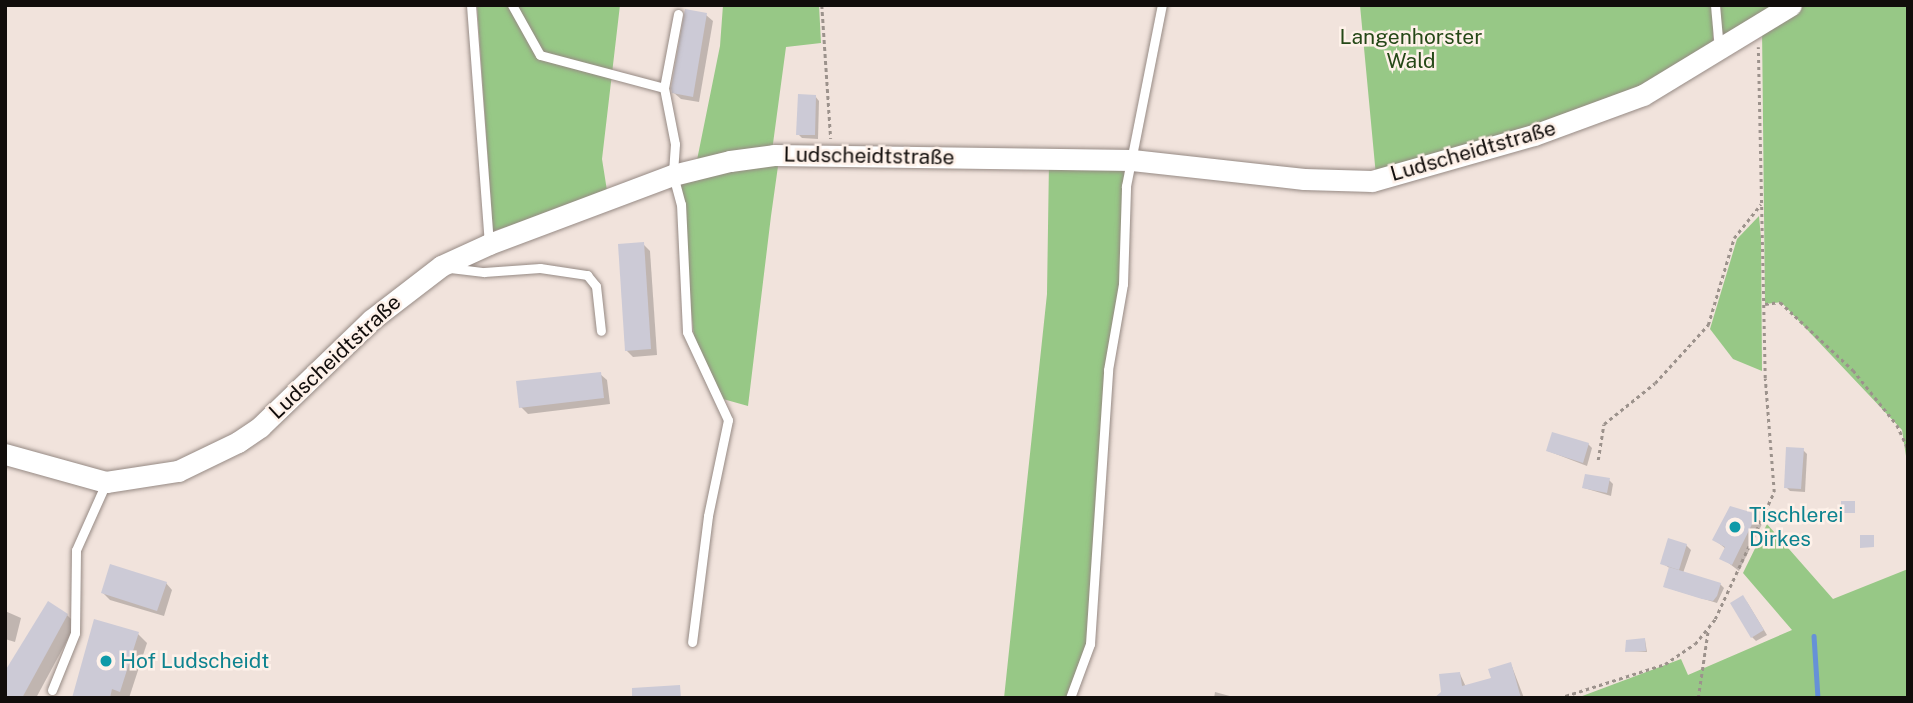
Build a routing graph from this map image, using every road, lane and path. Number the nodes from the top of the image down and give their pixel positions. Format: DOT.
graph roads {
  1 [pos="471,5"];
  2 [pos="512,5"];
  3 [pos="822,5"];
  4 [pos="1161,5"];
  5 [pos="1715,5"];
  6 [pos="1791,5"];
  7 [pos="678,14"];
  8 [pos="1756,26"];
  9 [pos="1719,49"];
  10 [pos="664,88"];
  11 [pos="832,156"];
  12 [pos="1132,160"];
  13 [pos="673,175"];
  14 [pos="1762,204"];
  15 [pos="489,244"];
  16 [pos="441,266"];
  17 [pos="1765,304"];
  18 [pos="601,331"];
  19 [pos="1908,449"];
  20 [pos="5,454"];
  21 [pos="1598,460"];
  22 [pos="106,482"];
  23 [pos="1708,630"];
  24 [pos="692,642"];
  25 [pos="52,690"];
  26 [pos="1070,698"];
  27 [pos="1559,698"];
  28 [pos="1698,698"];
  1 -- 15 [label="lane"];
  2 -- 10 [label="lane"];
  3 -- 11 [label="path"];
  4 -- 12 [label="lane"];
  5 -- 9 [label="lane"];
  6 -- 8 [label="street, Ludscheidtstraße"];
  7 -- 10 [label="lane"];
  8 -- 9 [label="street, Ludscheidtstraße"];
  8 -- 14 [label="path"];
  9 -- 12 [label="street, Ludscheidtstraße"];
  10 -- 13 [label="lane"];
  11 -- 12 [label="street, Ludscheidtstraße"];
  11 -- 13 [label="street, Ludscheidtstraße"];
  12 -- 26 [label="lane"];
  13 -- 15 [label="street, Ludscheidtstraße"];
  13 -- 24 [label="lane"];
  14 -- 17 [label="path"];
  14 -- 21 [label="path"];
  15 -- 16 [label="street, Ludscheidtstraße"];
  16 -- 18 [label="lane"];
  16 -- 22 [label="street, Ludscheidtstraße"];
  17 -- 19 [label="path"];
  17 -- 23 [label="path"];
  20 -- 22 [label="street, Ludscheidtstraße"];
  22 -- 25 [label="lane"];
  23 -- 27 [label="path"];
  23 -- 28 [label="path"];
}
